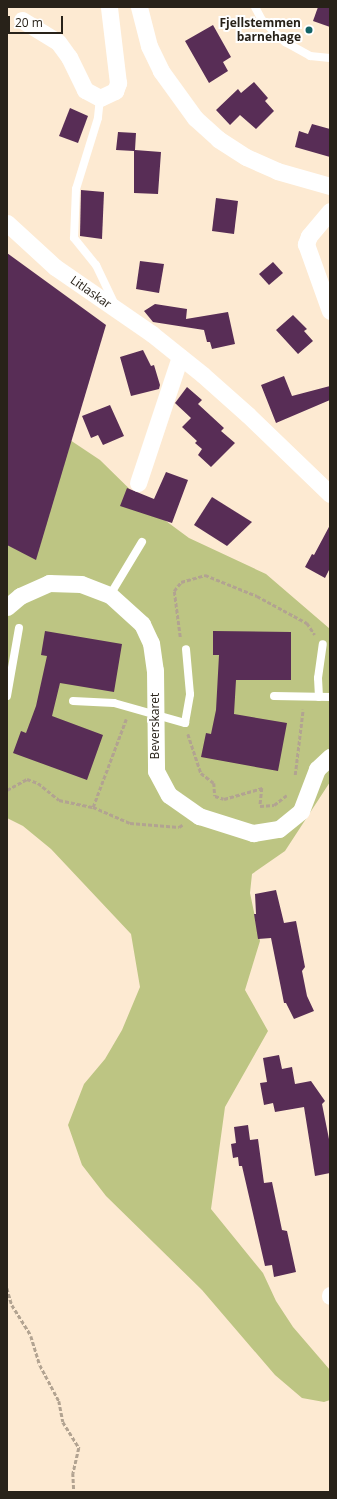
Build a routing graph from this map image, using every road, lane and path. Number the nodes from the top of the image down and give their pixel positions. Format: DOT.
graph roads {
  1 [pos="109,7"];
  2 [pos="139,7"];
  3 [pos="255,7"];
  4 [pos="22,20"];
  5 [pos="330,58"];
  6 [pos="100,98"];
  7 [pos="330,186"];
  8 [pos="330,211"];
  9 [pos="7,223"];
  10 [pos="116,310"];
  11 [pos="330,311"];
  12 [pos="180,356"];
  13 [pos="138,483"];
  14 [pos="330,494"];
  15 [pos="142,542"];
  16 [pos="110,595"];
  17 [pos="7,606"];
  18 [pos="19,628"];
  19 [pos="323,644"];
  20 [pos="186,650"];
  21 [pos="7,696"];
  22 [pos="274,696"];
  23 [pos="305,696"];
  24 [pos="319,696"];
  25 [pos="330,697"];
  26 [pos="73,700"];
  27 [pos="130,707"];
  28 [pos="155,714"];
  29 [pos="185,723"];
  30 [pos="330,757"];
  31 [pos="294,783"];
  32 [pos="7,790"];
  33 [pos="290,790"];
  34 [pos="93,807"];
  35 [pos="199,816"];
  36 [pos="7,1288"];
  37 [pos="74,1492"];
  1 -- 6 [label="street"];
  2 -- 7 [label="street"];
  3 -- 5 [label="lane"];
  4 -- 6 [label="street"];
  6 -- 10 [label="lane"];
  8 -- 11 [label="street"];
  9 -- 10 [label="street, Litlaskar"];
  10 -- 12 [label="street, Litlaskar"];
  12 -- 13 [label="street"];
  12 -- 14 [label="street, Litlaskar"];
  15 -- 16 [label="lane"];
  16 -- 17 [label="street, Beverskaret"];
  16 -- 28 [label="street, Beverskaret"];
  18 -- 21 [label="lane"];
  19 -- 20 [label="path"];
  19 -- 24 [label="lane"];
  20 -- 29 [label="lane"];
  22 -- 23 [label="lane"];
  23 -- 24 [label="lane"];
  23 -- 31 [label="path"];
  24 -- 25 [label="lane"];
  26 -- 27 [label="lane"];
  27 -- 28 [label="lane"];
  27 -- 34 [label="path"];
  28 -- 29 [label="lane"];
  28 -- 35 [label="street, Beverskaret"];
  29 -- 33 [label="path"];
  30 -- 35 [label="street, Beverskaret"];
  32 -- 34 [label="path"];
  34 -- 35 [label="path"];
  36 -- 37 [label="path"];
}
